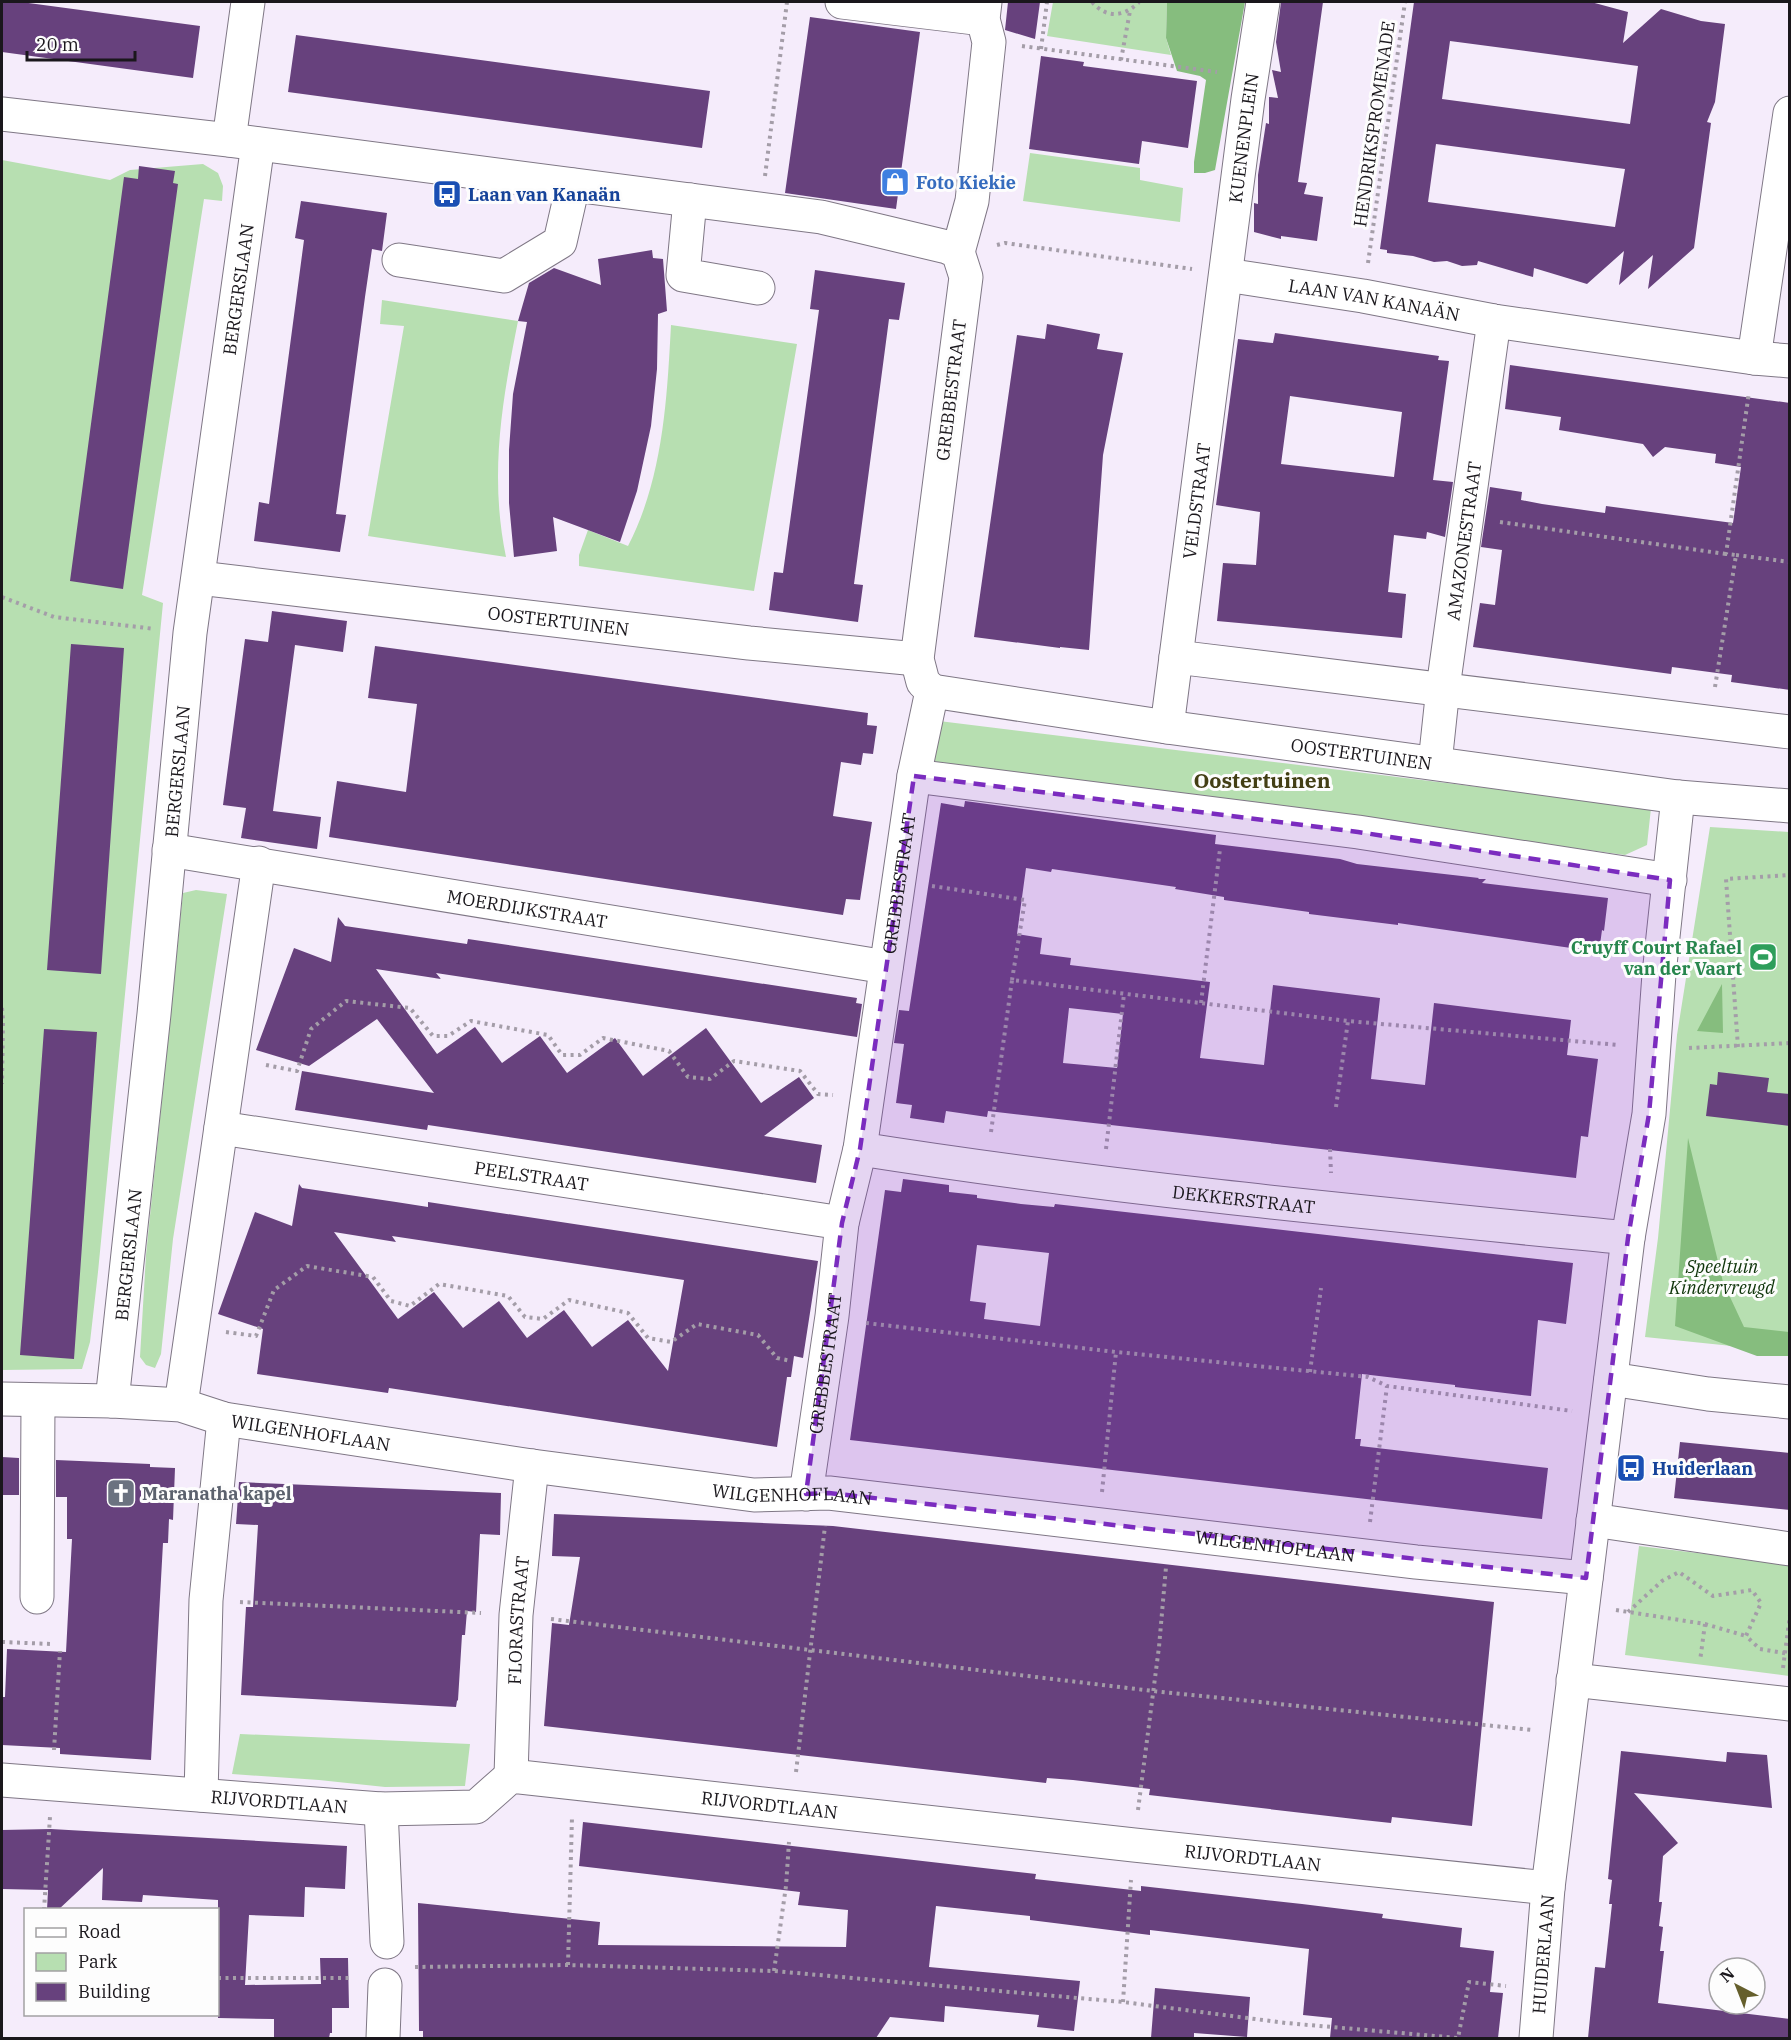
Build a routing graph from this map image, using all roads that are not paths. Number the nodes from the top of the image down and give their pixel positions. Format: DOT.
graph roads {
  1 [pos="248,2"];
  2 [pos="842,2"];
  3 [pos="1263,2"];
  4 [pos="986,21"];
  5 [pos="1790,112"];
  6 [pos="2,114"];
  7 [pos="243,142"];
  8 [pos="573,185"];
  9 [pos="690,200"];
  10 [pos="399,260"];
  11 [pos="962,264"];
  12 [pos="1226,275"];
  13 [pos="758,288"];
  14 [pos="1494,321"];
  15 [pos="1754,358"];
  16 [pos="1790,362"];
  17 [pos="199,578"];
  18 [pos="1176,657"];
  19 [pos="917,659"];
  20 [pos="1443,688"];
  21 [pos="932,691"];
  22 [pos="1167,727"];
  23 [pos="1790,732"];
  24 [pos="1435,763"];
  25 [pos="914,776"];
  26 [pos="1678,797"];
  27 [pos="1790,806"];
  28 [pos="169,850"];
  29 [pos="259,863"];
  30 [pos="1670,880"];
  31 [pos="886,967"];
  32 [pos="221,1128"];
  33 [pos="860,1149"];
  34 [pos="842,1223"];
  35 [pos="1628,1238"];
  36 [pos="1611,1379"];
  37 [pos="2,1399"];
  38 [pos="38,1401"];
  39 [pos="112,1401"];
  40 [pos="1790,1402"];
  41 [pos="181,1405"];
  42 [pos="224,1419"];
  43 [pos="532,1466"];
  44 [pos="818,1494"];
  45 [pos="1593,1520"];
  46 [pos="1790,1550"];
  47 [pos="1584,1592"];
  48 [pos="37,1597"];
  49 [pos="1573,1680"];
  50 [pos="1783,1704"];
  51 [pos="511,1776"];
  52 [pos="2,1780"];
  53 [pos="201,1795"];
  54 [pos="381,1809"];
  55 [pos="1548,1888"];
  56 [pos="387,1942"];
  57 [pos="385,1977"];
  58 [pos="383,2038"];
  59 [pos="1536,2038"];
  1 -- 7 [label="street, BERGERSLAAN"];
  2 -- 4 [label="street"];
  3 -- 12 [label="street, KUENENPLEIN"];
  4 -- 11 [label="street"];
  5 -- 15 [label="street"];
  6 -- 7 [label="street"];
  7 -- 8 [label="street"];
  7 -- 17 [label="street, BERGERSLAAN"];
  8 -- 9 [label="street"];
  8 -- 10 [label="street"];
  9 -- 11 [label="street"];
  9 -- 13 [label="street"];
  11 -- 19 [label="street, GREBBESTRAAT"];
  12 -- 14 [label="street, LAAN VAN KANAÄN"];
  12 -- 18 [label="street, VELDSTRAAT"];
  14 -- 15 [label="street, LAAN VAN KANAÄN"];
  14 -- 20 [label="street, AMAZONESTRAAT"];
  15 -- 16 [label="street, LAAN VAN KANAÄN"];
  17 -- 19 [label="street, OOSTERTUINEN"];
  17 -- 28 [label="street, BERGERSLAAN"];
  18 -- 20 [label="street"];
  18 -- 22 [label="street, VELDSTRAAT"];
  19 -- 21 [label="street, GREBBESTRAAT"];
  20 -- 23 [label="street"];
  20 -- 24 [label="street, AMAZONESTRAAT"];
  21 -- 22 [label="street, OOSTERTUINEN"];
  21 -- 25 [label="street, GREBBESTRAAT"];
  22 -- 24 [label="street, OOSTERTUINEN"];
  24 -- 26 [label="street, OOSTERTUINEN"];
  25 -- 30 [label="street"];
  25 -- 31 [label="street, GREBBESTRAAT"];
  26 -- 27 [label="street, OOSTERTUINEN"];
  26 -- 30 [label="street, HUIDERLAAN"];
  28 -- 29 [label="street, MOERDIJKSTRAAT"];
  28 -- 39 [label="street, BERGERSLAAN"];
  29 -- 31 [label="street, MOERDIJKSTRAAT"];
  29 -- 32 [label="street"];
  30 -- 35 [label="street, HUIDERLAAN"];
  31 -- 33 [label="street, GREBBESTRAAT"];
  32 -- 34 [label="street, PEELSTRAAT"];
  32 -- 41 [label="street"];
  33 -- 34 [label="street, GREBBESTRAAT"];
  33 -- 35 [label="street, DEKKERSTRAAT"];
  34 -- 44 [label="street, GREBBESTRAAT"];
  35 -- 36 [label="street, HUIDERLAAN"];
  36 -- 40 [label="street"];
  36 -- 45 [label="street, HUIDERLAAN"];
  37 -- 38 [label="street, WILGENHOFLAAN"];
  38 -- 39 [label="street, WILGENHOFLAAN"];
  38 -- 48 [label="street"];
  39 -- 41 [label="street, WILGENHOFLAAN"];
  41 -- 42 [label="street, WILGENHOFLAAN"];
  42 -- 43 [label="street, WILGENHOFLAAN"];
  42 -- 53 [label="street"];
  43 -- 44 [label="street, WILGENHOFLAAN"];
  43 -- 51 [label="street, FLORASTRAAT"];
  44 -- 47 [label="street, WILGENHOFLAAN"];
  45 -- 46 [label="street"];
  45 -- 47 [label="street, HUIDERLAAN"];
  47 -- 49 [label="street, HUIDERLAAN"];
  49 -- 50 [label="street"];
  49 -- 55 [label="street, HUIDERLAAN"];
  51 -- 54 [label="street, RIJVORDTLAAN"];
  51 -- 55 [label="street, RIJVORDTLAAN"];
  52 -- 53 [label="street, RIJVORDTLAAN"];
  53 -- 54 [label="street, RIJVORDTLAAN"];
  54 -- 56 [label="street"];
  55 -- 59 [label="street, HUIDERLAAN"];
  57 -- 58 [label="street"];
}
